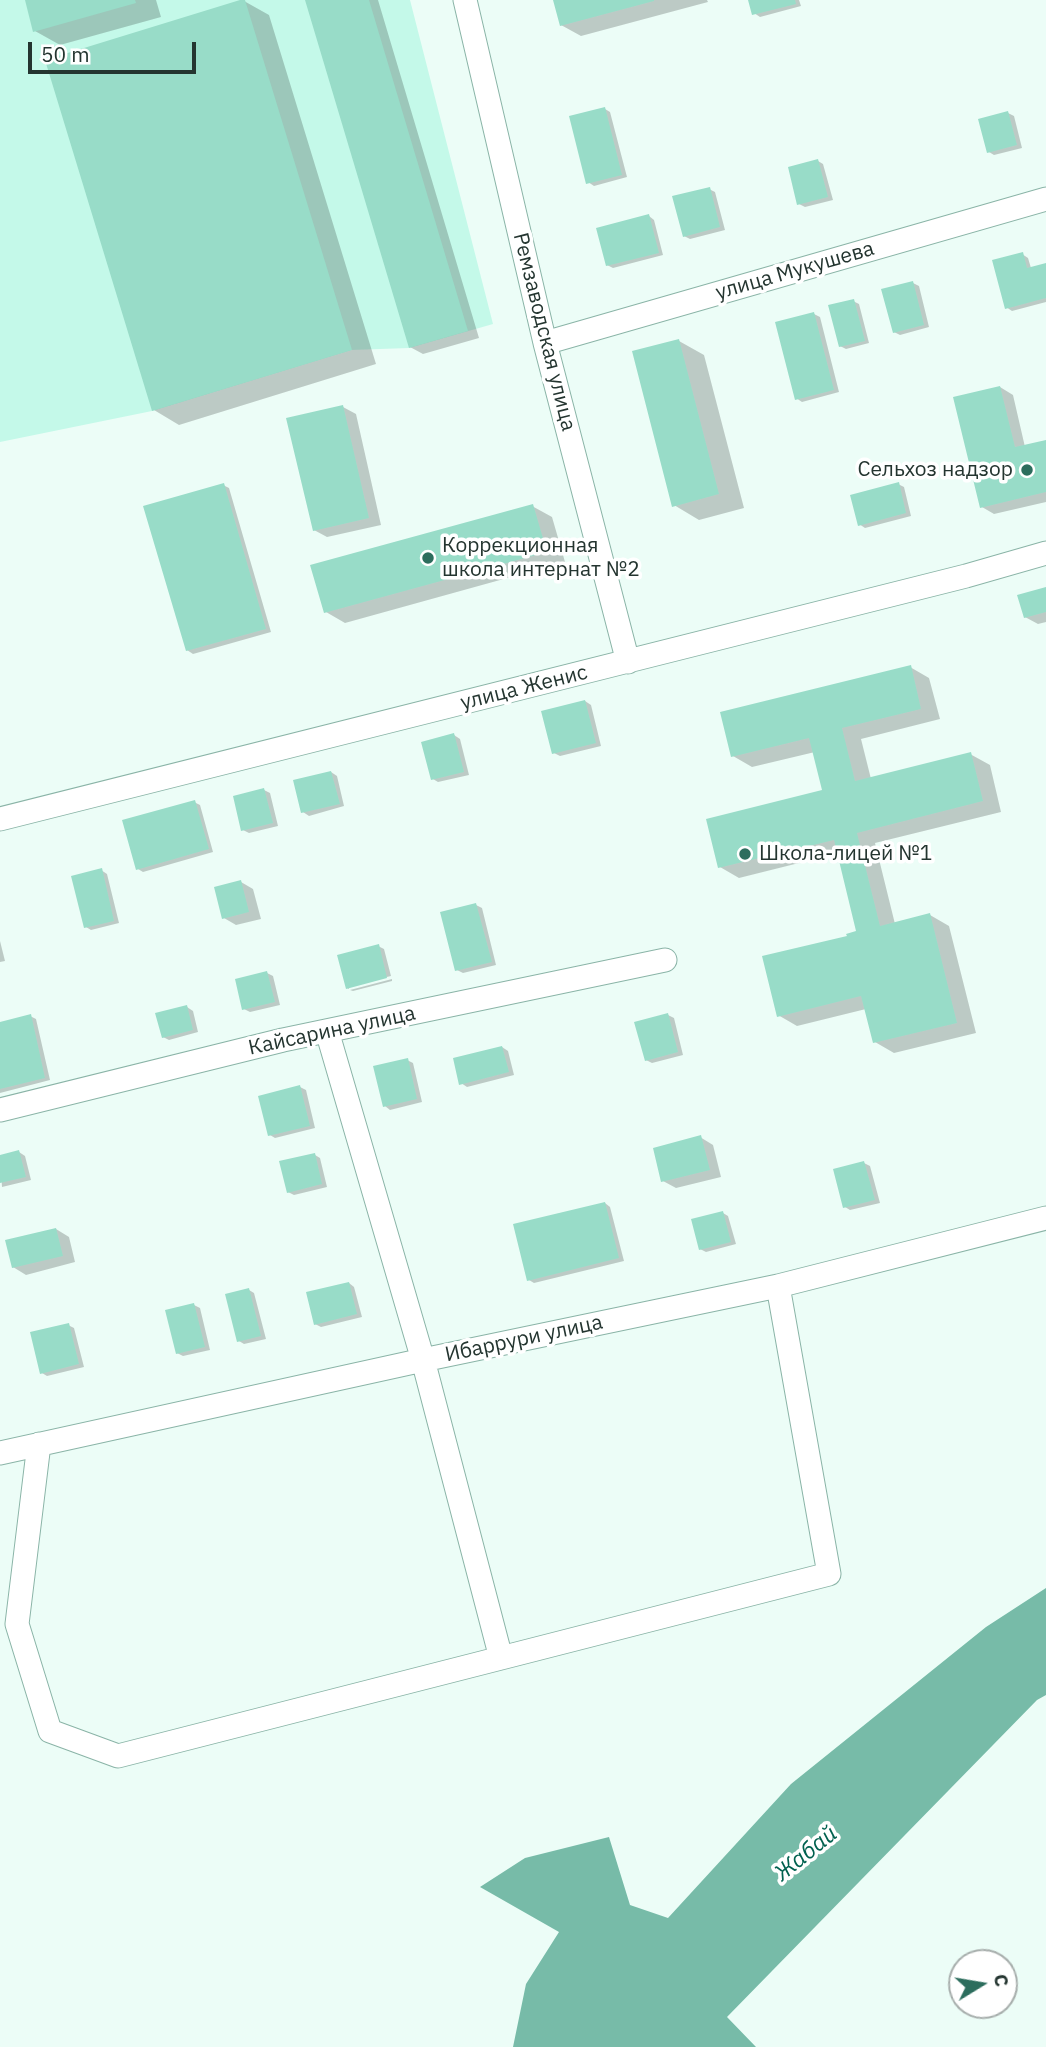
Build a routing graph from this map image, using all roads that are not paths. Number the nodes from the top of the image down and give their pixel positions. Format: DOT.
graph roads {
  1 [pos="465,0"];
  2 [pos="1046,199"];
  3 [pos="545,343"];
  4 [pos="1046,553"];
  5 [pos="628,662"];
  6 [pos="0,819"];
  7 [pos="665,960"];
  8 [pos="327,1031"];
  9 [pos="0,1110"];
  10 [pos="1046,1218"];
  11 [pos="778,1286"];
  12 [pos="423,1360"];
  13 [pos="39,1444"];
  14 [pos="0,1453"];
  15 [pos="501,1658"];
  1 -- 3 [label="street, Ремзаводская улица"];
  2 -- 3 [label="street, улица Мукушева"];
  3 -- 5 [label="street, Ремзаводская улица"];
  4 -- 5 [label="street, улица Женис"];
  5 -- 6 [label="street, улица Женис"];
  7 -- 8 [label="street, Кайсарина улица"];
  8 -- 9 [label="street, Кайсарина улица"];
  8 -- 12 [label="street"];
  10 -- 11 [label="street, Ибаррури улица"];
  11 -- 12 [label="street, Ибаррури улица"];
  11 -- 15 [label="street"];
  12 -- 13 [label="street, Ибаррури улица"];
  12 -- 15 [label="street"];
  13 -- 14 [label="street, Ибаррури улица"];
  13 -- 15 [label="street"];
}
